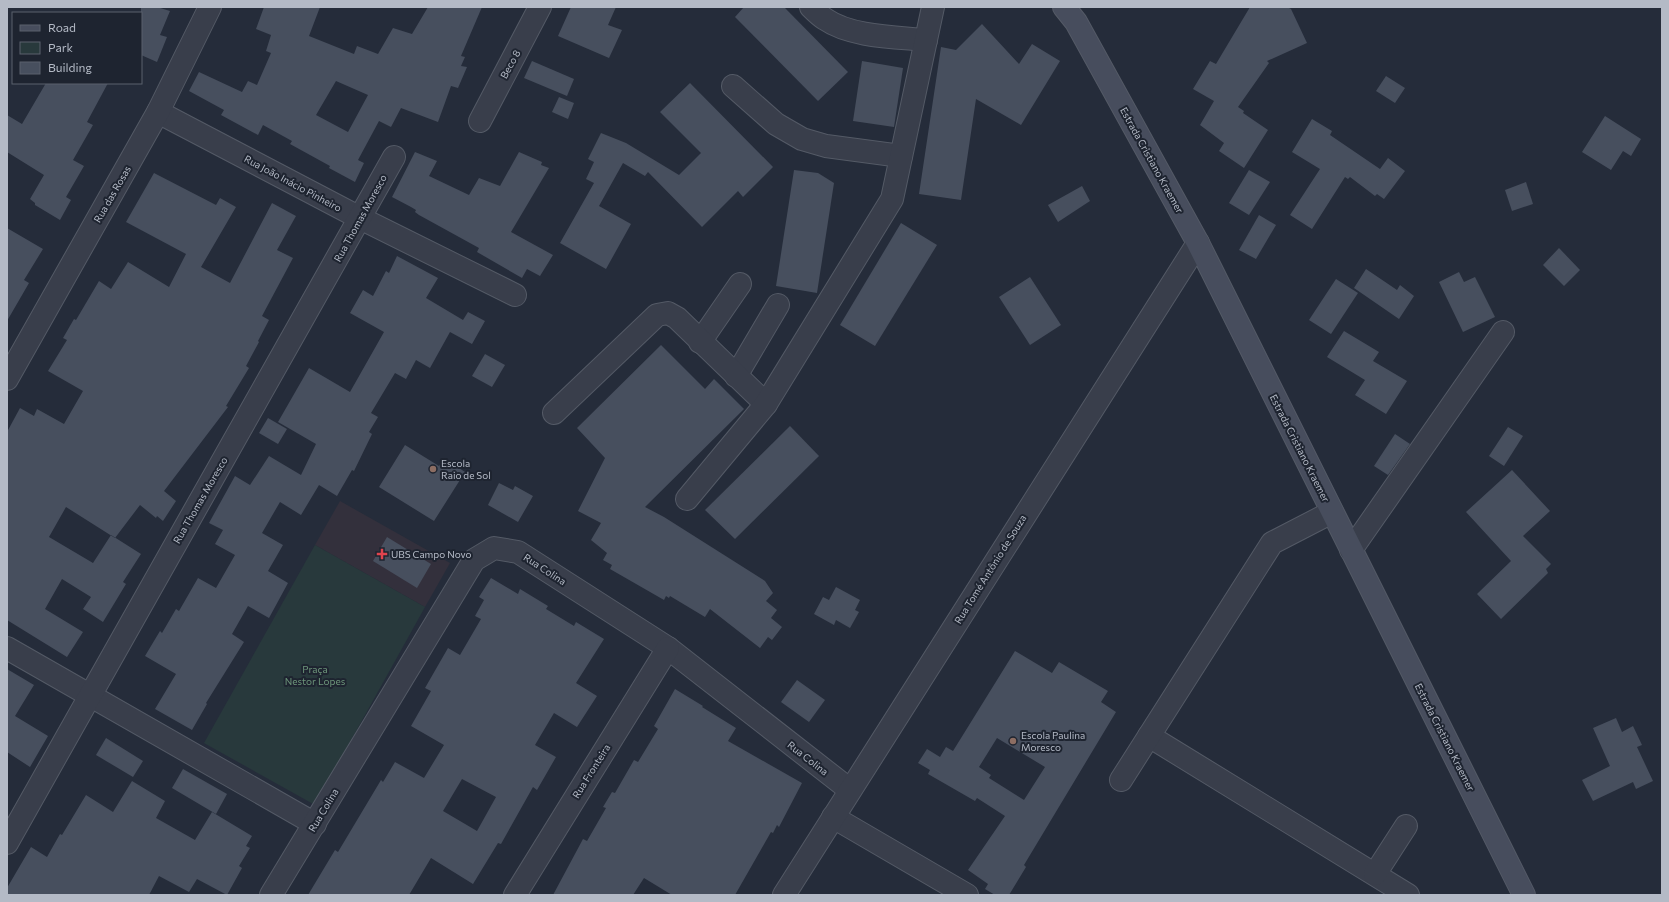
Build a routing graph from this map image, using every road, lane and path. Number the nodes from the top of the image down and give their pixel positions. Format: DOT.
graph roads {
  1 [pos="210,7"];
  2 [pos="540,7"];
  3 [pos="811,7"];
  4 [pos="933,7"];
  5 [pos="1064,7"];
  6 [pos="926,40"];
  7 [pos="733,86"];
  8 [pos="158,112"];
  9 [pos="480,121"];
  10 [pos="901,156"];
  11 [pos="394,157"];
  12 [pos="360,218"];
  13 [pos="1198,243"];
  14 [pos="740,284"];
  15 [pos="515,295"];
  16 [pos="778,305"];
  17 [pos="1503,332"];
  18 [pos="700,342"];
  19 [pos="736,376"];
  20 [pos="7,379"];
  21 [pos="766,404"];
  22 [pos="554,413"];
  23 [pos="687,498"];
  24 [pos="1332,512"];
  25 [pos="1351,550"];
  26 [pos="7,648"];
  27 [pos="668,648"];
  28 [pos="90,694"];
  29 [pos="1149,736"];
  30 [pos="1121,780"];
  31 [pos="850,790"];
  32 [pos="832,817"];
  33 [pos="315,824"];
  34 [pos="1406,826"];
  35 [pos="7,843"];
  36 [pos="1375,874"];
  37 [pos="271,895"];
  38 [pos="515,895"];
  39 [pos="784,895"];
  40 [pos="967,895"];
  41 [pos="1408,895"];
  42 [pos="1524,895"];
  1 -- 8 [label="street, Rua das Rosas"];
  2 -- 9 [label="street, Beco 8"];
  3 -- 6 [label="street"];
  4 -- 6 [label="street"];
  5 -- 13 [label="main road, Estrada Cristiano Kraemer"];
  6 -- 10 [label="street"];
  7 -- 10 [label="street"];
  8 -- 12 [label="street, Rua João Inácio Pinheiro"];
  8 -- 20 [label="street, Rua das Rosas"];
  10 -- 21 [label="street"];
  11 -- 12 [label="street, Rua Thomas Moresco"];
  12 -- 15 [label="street, Rua João Inácio Pinheiro"];
  12 -- 28 [label="street, Rua Thomas Moresco"];
  13 -- 24 [label="main road, Estrada Cristiano Kraemer"];
  13 -- 31 [label="street, Rua Tomé Antônio de Souza"];
  14 -- 18 [label="street"];
  16 -- 19 [label="street"];
  17 -- 25 [label="street"];
  18 -- 19 [label="street"];
  18 -- 22 [label="street"];
  19 -- 21 [label="street"];
  21 -- 23 [label="street"];
  24 -- 25 [label="main road, Estrada Cristiano Kraemer"];
  24 -- 29 [label="street"];
  25 -- 42 [label="main road, Estrada Cristiano Kraemer"];
  26 -- 28 [label="street"];
  27 -- 31 [label="street, Rua Colina"];
  27 -- 33 [label="street, Rua Colina"];
  27 -- 38 [label="street, Rua Fronteira"];
  28 -- 33 [label="street"];
  28 -- 35 [label="street, Rua Thomas Moresco"];
  29 -- 30 [label="street"];
  29 -- 36 [label="street"];
  31 -- 32 [label="street, Rua Tomé Antônio de Souza"];
  32 -- 39 [label="street, Rua Tomé Antônio de Souza"];
  32 -- 40 [label="street"];
  33 -- 37 [label="street, Rua Colina"];
  34 -- 36 [label="street"];
  36 -- 41 [label="street"];
}
